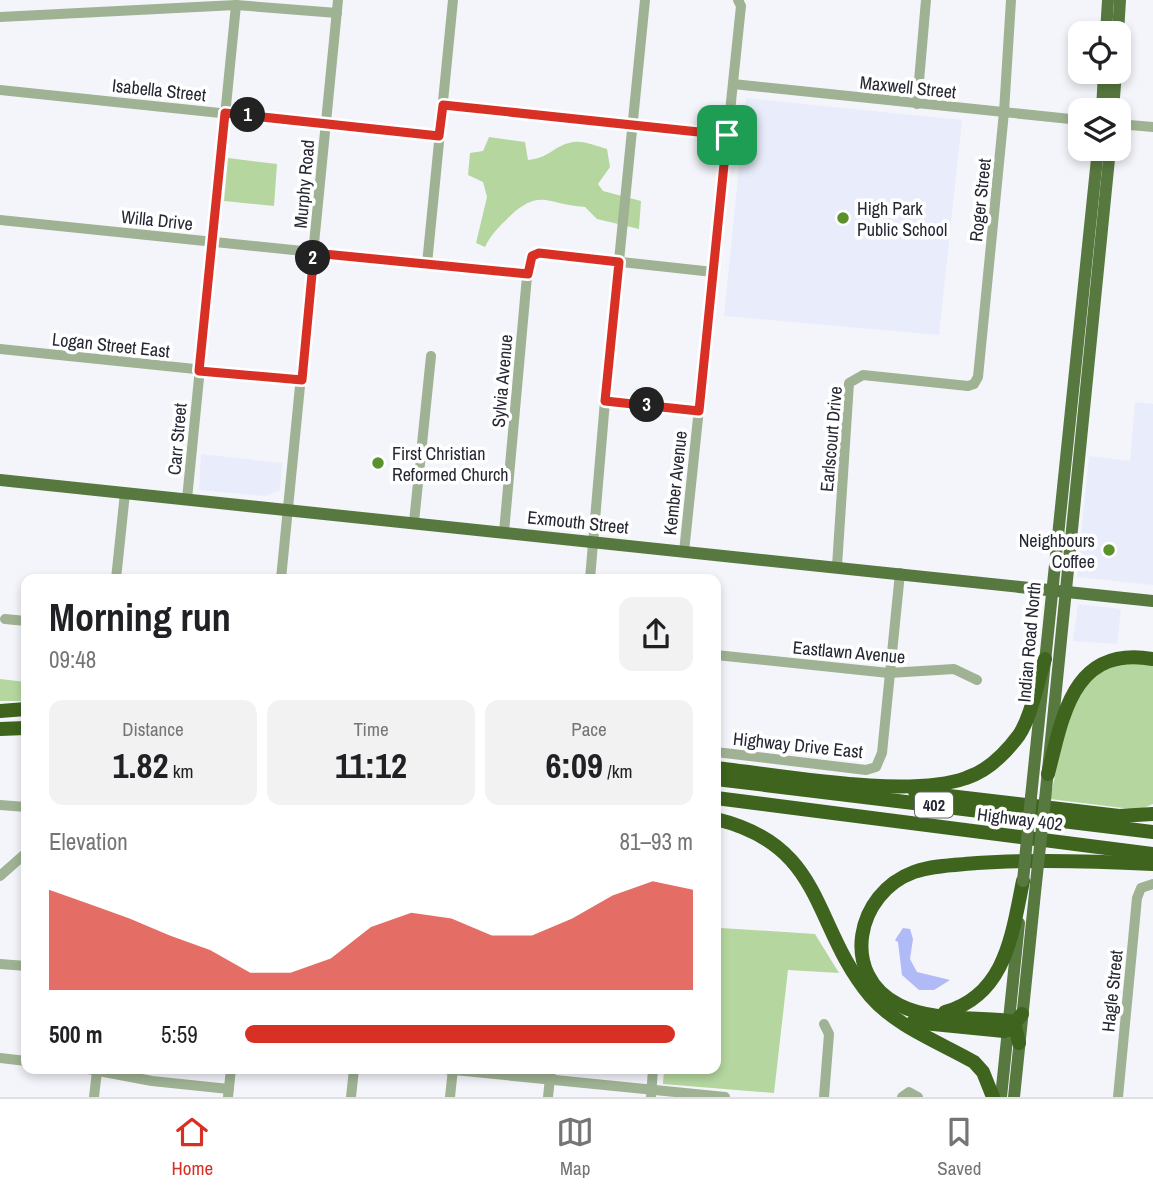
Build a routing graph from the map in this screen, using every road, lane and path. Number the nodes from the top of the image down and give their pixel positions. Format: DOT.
graph roads {
  1 [pos="338,0"];
  2 [pos="453,0"];
  3 [pos="644,0"];
  4 [pos="738,0"];
  5 [pos="926,0"];
  6 [pos="1011,0"];
  7 [pos="1108,0"];
  8 [pos="1120,0"];
  9 [pos="236,5"];
  10 [pos="337,13"];
  11 [pos="0,17"];
  12 [pos="1107,21"];
  13 [pos="1119,21"];
  14 [pos="733,84"];
  15 [pos="0,90"];
  16 [pos="916,104"];
  17 [pos="443,105"];
  18 [pos="1004,112"];
  19 [pos="225,113"];
  20 [pos="1068,119"];
  21 [pos="326,124"];
  22 [pos="633,124"];
  23 [pos="1131,125"];
  24 [pos="1153,127"];
  25 [pos="727,135"];
  26 [pos="439,136"];
  27 [pos="1097,161"];
  28 [pos="1109,161"];
  29 [pos="0,220"];
  30 [pos="211,241"];
  31 [pos="314,253"];
  32 [pos="619,262"];
  33 [pos="426,264"];
  34 [pos="713,272"];
  35 [pos="528,274"];
  36 [pos="0,349"];
  37 [pos="431,356"];
  38 [pos="199,371"];
  39 [pos="302,380"];
  40 [pos="956,384"];
  41 [pos="605,401"];
  42 [pos="699,411"];
  43 [pos="0,480"];
  44 [pos="125,493"];
  45 [pos="187,499"];
  46 [pos="288,510"];
  47 [pos="414,522"];
  48 [pos="504,532"];
  49 [pos="592,541"];
  50 [pos="684,552"];
  51 [pos="837,566"];
  52 [pos="900,573"];
  53 [pos="117,574"];
  54 [pos="282,574"];
  55 [pos="590,574"];
  56 [pos="1058,592"];
  57 [pos="1153,601"];
  58 [pos="5,619"];
  59 [pos="21,621"];
  60 [pos="721,656"];
  61 [pos="1045,659"];
  62 [pos="1153,659"];
  63 [pos="889,673"];
  64 [pos="977,680"];
  65 [pos="21,709"];
  66 [pos="0,711"];
  67 [pos="21,729"];
  68 [pos="0,732"];
  69 [pos="21,733"];
  70 [pos="721,753"];
  71 [pos="721,769"];
  72 [pos="1048,774"];
  73 [pos="721,780"];
  74 [pos="822,780"];
  75 [pos="721,797"];
  76 [pos="721,797"];
  77 [pos="0,805"];
  78 [pos="21,807"];
  79 [pos="721,808"];
  80 [pos="1153,814"];
  81 [pos="721,821"];
  82 [pos="1153,832"];
  83 [pos="1153,847"];
  84 [pos="1153,854"];
  85 [pos="21,861"];
  86 [pos="1153,863"];
  87 [pos="0,876"];
  88 [pos="1030,882"];
  89 [pos="1153,884"];
  90 [pos="0,964"];
  91 [pos="21,966"];
  92 [pos="924,1013"];
  93 [pos="898,1018"];
  94 [pos="1013,1023"];
  95 [pos="824,1024"];
  96 [pos="1019,1043"];
  97 [pos="0,1058"];
  98 [pos="21,1060"];
  99 [pos="93,1074"];
  100 [pos="114,1074"];
  101 [pos="230,1074"];
  102 [pos="353,1074"];
  103 [pos="453,1074"];
  104 [pos="550,1074"];
  105 [pos="653,1074"];
  106 [pos="228,1093"];
  107 [pos="651,1093"];
  108 [pos="94,1097"];
  109 [pos="351,1097"];
  110 [pos="450,1097"];
  111 [pos="548,1097"];
  112 [pos="725,1097"];
  113 [pos="824,1097"];
  114 [pos="902,1097"];
  115 [pos="918,1097"];
  116 [pos="993,1097"];
  117 [pos="1002,1097"];
  118 [pos="1014,1097"];
  119 [pos="1118,1097"];
  1 -- 10 [label="street, Murphy Road"];
  2 -- 17 [label="street"];
  3 -- 22 [label="street"];
  4 -- 14 [label="street, Kember Avenue"];
  5 -- 16 [label="street"];
  6 -- 18 [label="street, Roger Street"];
  7 -- 12 [label="main road"];
  8 -- 13 [label="main road"];
  9 -- 10 [label="street"];
  9 -- 11 [label="street"];
  9 -- 19 [label="street, Carr Street"];
  10 -- 21 [label="street, Murphy Road"];
  14 -- 16 [label="street, Maxwell Street"];
  14 -- 25 [label="street, Kember Avenue"];
  15 -- 19 [label="street, Isabella Street"];
  16 -- 18 [label="street, Maxwell Street"];
  17 -- 22 [label="street"];
  17 -- 26 [label="street"];
  18 -- 20 [label="street, Maxwell Street"];
  18 -- 40 [label="street, Roger Street"];
  19 -- 21 [label="street, Isabella Street"];
  19 -- 30 [label="street, Carr Street"];
  21 -- 26 [label="street, Isabella Street"];
  21 -- 31 [label="street, Murphy Road"];
  22 -- 25 [label="street"];
  22 -- 32 [label="street"];
  23 -- 24 [label="street"];
  25 -- 34 [label="street, Kember Avenue"];
  26 -- 33 [label="street"];
  27 -- 56 [label="main road, Indian Road North"];
  28 -- 56 [label="main road, Indian Road North"];
  29 -- 30 [label="street, Willa Drive"];
  30 -- 31 [label="street, Willa Drive"];
  30 -- 38 [label="street, Carr Street"];
  31 -- 33 [label="street, Willa Drive"];
  31 -- 39 [label="street, Murphy Road"];
  32 -- 34 [label="street"];
  32 -- 35 [label="street"];
  32 -- 41 [label="street"];
  33 -- 35 [label="street, Willa Drive"];
  34 -- 42 [label="street, Kember Avenue"];
  35 -- 48 [label="street, Sylvia Avenue"];
  36 -- 38 [label="street, Logan Street East"];
  37 -- 47 [label="street"];
  38 -- 39 [label="street, Logan Street East"];
  38 -- 45 [label="street, Carr Street"];
  39 -- 46 [label="street, Murphy Road"];
  40 -- 51 [label="street, Earlscourt Drive"];
  41 -- 42 [label="street"];
  41 -- 49 [label="street"];
  42 -- 50 [label="street, Kember Avenue"];
  43 -- 44 [label="main road, Exmouth Street"];
  44 -- 45 [label="main road, Exmouth Street"];
  44 -- 53 [label="street"];
  45 -- 46 [label="main road, Exmouth Street"];
  46 -- 47 [label="main road, Exmouth Street"];
  46 -- 54 [label="street, Murphy Road"];
  47 -- 48 [label="main road, Exmouth Street"];
  48 -- 49 [label="main road, Exmouth Street"];
  49 -- 50 [label="main road, Exmouth Street"];
  49 -- 55 [label="street"];
  50 -- 51 [label="main road, Exmouth Street"];
  51 -- 52 [label="main road, Exmouth Street"];
  52 -- 56 [label="main road, Exmouth Street"];
  52 -- 63 [label="street"];
  56 -- 57 [label="main road, Exmouth Street"];
  56 -- 61 [label="main road, Indian Road North"];
  56 -- 72 [label="main road, Indian Road North"];
  58 -- 59 [label="street"];
  60 -- 63 [label="street, Eastlawn Avenue"];
  61 -- 74 [label="highway"];
  61 -- 88 [label="main road, Indian Road North, bridge"];
  62 -- 72 [label="highway"];
  63 -- 64 [label="street, Eastlawn Avenue"];
  63 -- 70 [label="street, Highway Drive East"];
  65 -- 66 [label="highway"];
  67 -- 68 [label="highway"];
  68 -- 69 [label="highway"];
  71 -- 74 [label="highway"];
  72 -- 88 [label="main road, Indian Road North, bridge"];
  73 -- 82 [label="highway, Highway 402 / 402"];
  74 -- 80 [label="highway"];
  75 -- 83 [label="highway"];
  76 -- 84 [label="highway, Highway 402 / 402"];
  77 -- 78 [label="street"];
  79 -- 86 [label="highway"];
  81 -- 93 [label="highway"];
  85 -- 87 [label="street"];
  86 -- 92 [label="highway"];
  88 -- 92 [label="highway"];
  88 -- 94 [label="main road, Indian Road North"];
  89 -- 119 [label="street, Hagle Street"];
  90 -- 91 [label="street"];
  92 -- 94 [label="highway"];
  93 -- 94 [label="highway"];
  93 -- 116 [label="highway"];
  94 -- 96 [label="highway"];
  94 -- 117 [label="main road, Indian Road North"];
  95 -- 113 [label="street"];
  96 -- 118 [label="main road"];
  97 -- 98 [label="street"];
  99 -- 108 [label="street"];
  100 -- 106 [label="street"];
  101 -- 106 [label="street"];
  102 -- 109 [label="street"];
  103 -- 110 [label="street"];
  104 -- 107 [label="street"];
  104 -- 111 [label="street"];
  105 -- 107 [label="street"];
  107 -- 112 [label="street"];
  114 -- 115 [label="street"];
}
